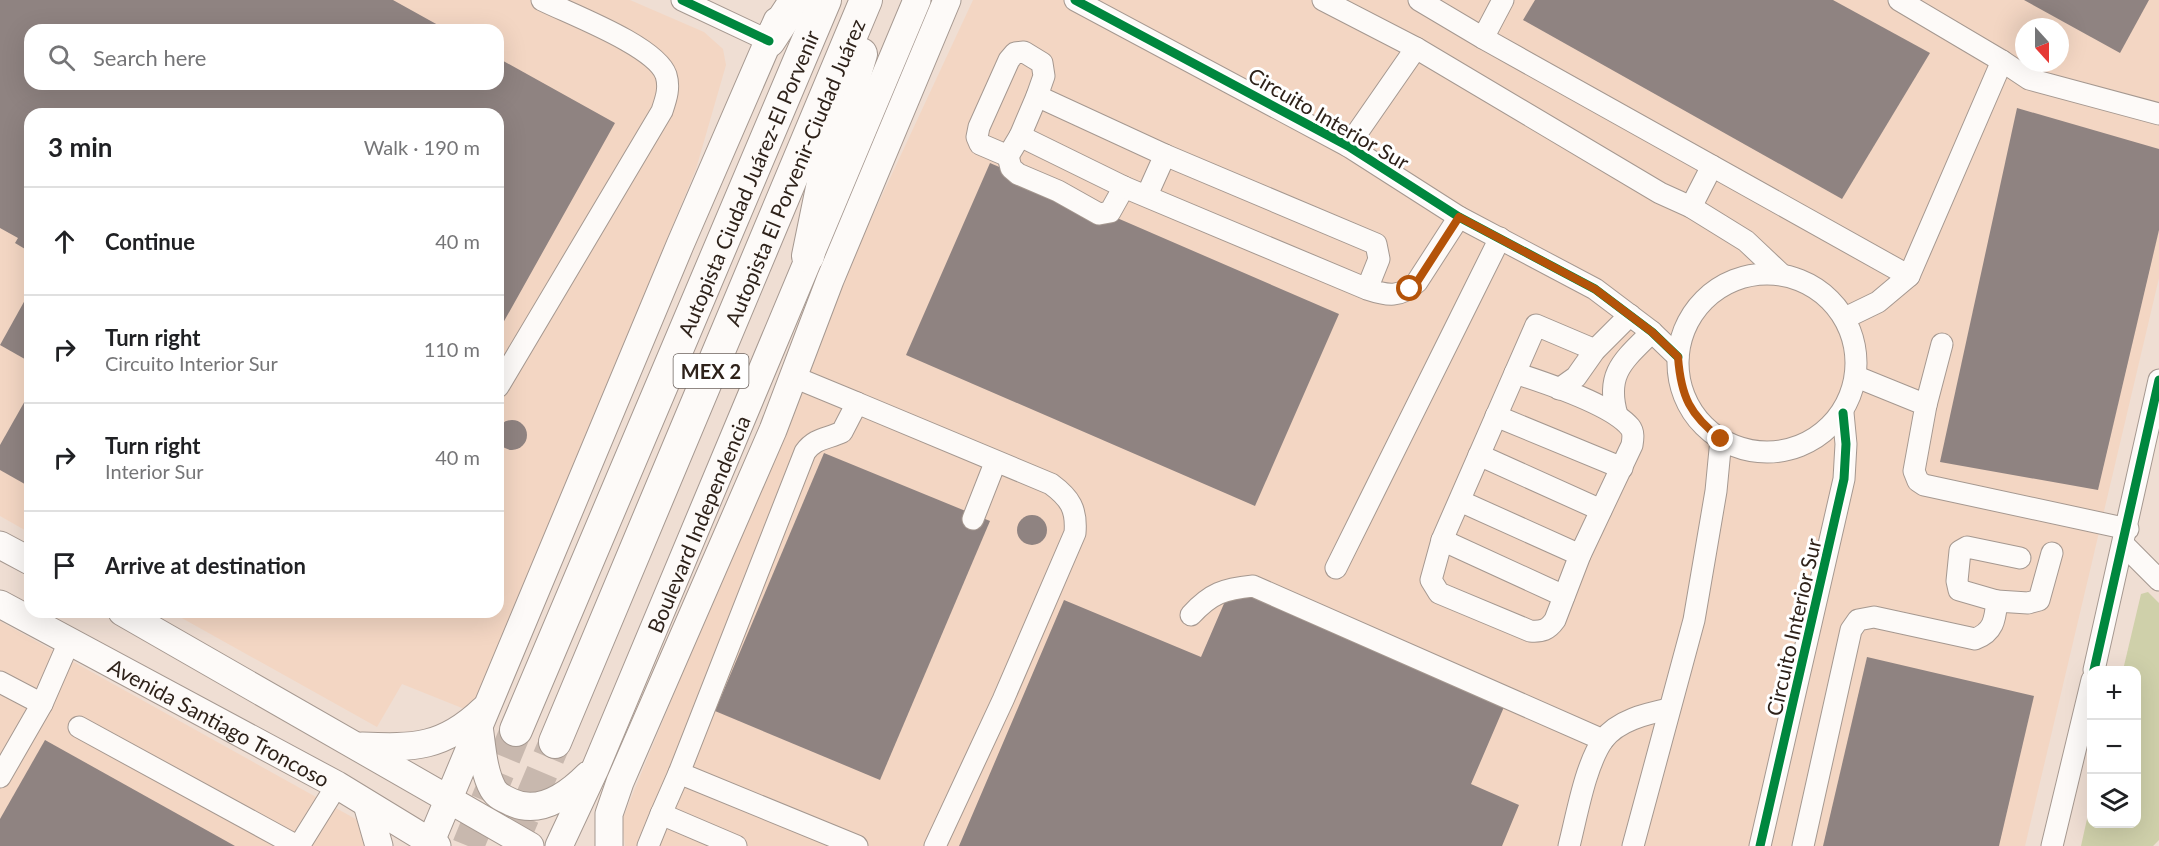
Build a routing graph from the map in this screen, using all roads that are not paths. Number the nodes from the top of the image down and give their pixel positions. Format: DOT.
graph roads {
  1 [pos="542,0"];
  2 [pos="682,0"];
  3 [pos="786,0"];
  4 [pos="796,0"];
  5 [pos="825,0"];
  6 [pos="867,0"];
  7 [pos="916,0"];
  8 [pos="1075,0"];
  9 [pos="1323,0"];
  10 [pos="1419,0"];
  11 [pos="1503,0"];
  12 [pos="1899,0"];
  13 [pos="951,4"];
  14 [pos="1483,38"];
  15 [pos="769,41"];
  16 [pos="1416,48"];
  17 [pos="2002,61"];
  18 [pos="1037,96"];
  19 [pos="2159,114"];
  20 [pos="1020,136"];
  21 [pos="1348,146"];
  22 [pos="1165,155"];
  23 [pos="1008,156"];
  24 [pos="1712,166"];
  25 [pos="1125,187"];
  26 [pos="1148,195"];
  27 [pos="1691,207"];
  28 [pos="1459,217"];
  29 [pos="1500,238"];
  30 [pos="808,256"];
  31 [pos="1781,274"];
  32 [pos="1909,276"];
  33 [pos="1367,289"];
  34 [pos="1630,315"];
  35 [pos="1845,318"];
  36 [pos="1652,332"];
  37 [pos="1942,344"];
  38 [pos="1595,350"];
  39 [pos="1678,357"];
  40 [pos="1515,373"];
  41 [pos="504,377"];
  42 [pos="794,377"];
  43 [pos="1857,377"];
  44 [pos="2159,380"];
  45 [pos="1559,389"];
  46 [pos="857,404"];
  47 [pos="1926,405"];
  48 [pos="1843,413"];
  49 [pos="1617,415"];
  50 [pos="1496,416"];
  51 [pos="2155,421"];
  52 [pos="773,430"];
  53 [pos="1721,439"];
  54 [pos="1479,456"];
  55 [pos="995,463"];
  56 [pos="1622,468"];
  57 [pos="1460,501"];
  58 [pos="1601,510"];
  59 [pos="973,519"];
  60 [pos="2126,537"];
  61 [pos="1442,540"];
  62 [pos="0,545"];
  63 [pos="2052,554"];
  64 [pos="1580,555"];
  65 [pos="24,558"];
  66 [pos="2020,558"];
  67 [pos="1336,567"];
  68 [pos="2159,580"];
  69 [pos="1564,596"];
  70 [pos="1998,601"];
  71 [pos="0,604"];
  72 [pos="1191,615"];
  73 [pos="24,617"];
  74 [pos="25,618"];
  75 [pos="133,618"];
  76 [pos="652,633"];
  77 [pos="69,642"];
  78 [pos="2095,666"];
  79 [pos="0,682"];
  80 [pos="2087,697"];
  81 [pos="42,704"];
  82 [pos="1669,709"];
  83 [pos="483,716"];
  84 [pos="79,727"];
  85 [pos="516,730"];
  86 [pos="1603,740"];
  87 [pos="555,742"];
  88 [pos="358,746"];
  89 [pos="595,769"];
  90 [pos="679,773"];
  91 [pos="0,777"];
  92 [pos="337,785"];
  93 [pos="447,800"];
  94 [pos="367,804"];
  95 [pos="661,814"];
  96 [pos="432,845"];
  97 [pos="298,846"];
  98 [pos="379,846"];
  99 [pos="530,846"];
  100 [pos="559,846"];
  101 [pos="609,846"];
  102 [pos="648,846"];
  103 [pos="736,846"];
  104 [pos="857,846"];
  105 [pos="935,846"];
  106 [pos="1569,846"];
  107 [pos="1633,846"];
  108 [pos="1760,846"];
  109 [pos="1803,846"];
  110 [pos="2052,846"];
  1 -- 41 [label="street"];
  2 -- 15 [label="street"];
  3 -- 15 [label="main road"];
  4 -- 15 [label="highway"];
  5 -- 85 [label="highway, Autopista Ciudad Juárez-El Porvenir / MEX 2"];
  6 -- 30 [label="highway"];
  6 -- 87 [label="highway, Autopista El Porvenir-Ciudad Juárez / MEX 2"];
  7 -- 30 [label="main road, Boulevard Independencia / MEX 2"];
  8 -- 21 [label="street, Circuito Interior Sur"];
  9 -- 16 [label="street"];
  10 -- 14 [label="street"];
  11 -- 14 [label="street"];
  12 -- 17 [label="street"];
  13 -- 42 [label="main road"];
  14 -- 24 [label="street"];
  15 -- 83 [label="main road"];
  16 -- 21 [label="street"];
  16 -- 27 [label="street"];
  17 -- 19 [label="street"];
  17 -- 32 [label="street"];
  18 -- 20 [label="street"];
  18 -- 22 [label="street"];
  18 -- 23 [label="street"];
  20 -- 23 [label="street"];
  20 -- 25 [label="street"];
  21 -- 28 [label="street, Circuito Interior Sur"];
  22 -- 26 [label="street"];
  22 -- 33 [label="street"];
  23 -- 25 [label="street"];
  24 -- 27 [label="street"];
  24 -- 32 [label="street"];
  25 -- 26 [label="street"];
  26 -- 33 [label="street"];
  27 -- 31 [label="street"];
  28 -- 29 [label="street, Circuito Interior Sur"];
  28 -- 33 [label="street"];
  29 -- 34 [label="street, Circuito Interior Sur"];
  29 -- 67 [label="street"];
  30 -- 76 [label="main road, Boulevard Independencia / MEX 2"];
  31 -- 35 [label="street"];
  31 -- 39 [label="street"];
  32 -- 35 [label="street"];
  34 -- 36 [label="street, Circuito Interior Sur"];
  34 -- 38 [label="street"];
  35 -- 43 [label="street"];
  36 -- 39 [label="street, Circuito Interior Sur"];
  36 -- 49 [label="street"];
  37 -- 47 [label="street"];
  38 -- 40 [label="street"];
  38 -- 45 [label="street"];
  39 -- 53 [label="street"];
  40 -- 45 [label="street"];
  40 -- 50 [label="street"];
  42 -- 46 [label="street"];
  42 -- 52 [label="main road"];
  43 -- 47 [label="street"];
  43 -- 48 [label="street"];
  44 -- 51 [label="street"];
  45 -- 49 [label="street"];
  46 -- 55 [label="street"];
  46 -- 90 [label="street"];
  47 -- 60 [label="street"];
  48 -- 53 [label="street"];
  48 -- 108 [label="street, Circuito Interior Sur"];
  49 -- 56 [label="street"];
  50 -- 54 [label="street"];
  50 -- 56 [label="street"];
  51 -- 60 [label="street"];
  52 -- 76 [label="main road"];
  52 -- 101 [label="main road"];
  53 -- 82 [label="street"];
  54 -- 57 [label="street"];
  54 -- 58 [label="street"];
  55 -- 59 [label="street"];
  55 -- 105 [label="street"];
  56 -- 58 [label="street"];
  57 -- 61 [label="street"];
  57 -- 64 [label="street"];
  58 -- 64 [label="street"];
  60 -- 68 [label="street"];
  60 -- 78 [label="street"];
  61 -- 69 [label="street"];
  61 -- 69 [label="street"];
  62 -- 65 [label="main road"];
  63 -- 70 [label="street"];
  64 -- 69 [label="street"];
  66 -- 70 [label="street"];
  70 -- 109 [label="street"];
  71 -- 73 [label="main road, Avenida Santiago Troncoso"];
  72 -- 86 [label="street"];
  74 -- 77 [label="main road, Avenida Santiago Troncoso"];
  75 -- 88 [label="main road"];
  76 -- 89 [label="main road, Boulevard Independencia / MEX 2"];
  77 -- 81 [label="street"];
  77 -- 92 [label="main road, Avenida Santiago Troncoso"];
  79 -- 81 [label="street"];
  80 -- 110 [label="street"];
  81 -- 91 [label="street"];
  82 -- 86 [label="street"];
  82 -- 107 [label="street"];
  83 -- 88 [label="main road"];
  83 -- 89 [label="main road"];
  83 -- 93 [label="main road"];
  84 -- 97 [label="street"];
  86 -- 106 [label="street"];
  88 -- 93 [label="main road"];
  89 -- 100 [label="main road, Boulevard Independencia / MEX 2"];
  90 -- 95 [label="street"];
  90 -- 104 [label="street"];
  92 -- 94 [label="main road, Avenida Santiago Troncoso"];
  92 -- 97 [label="street"];
  93 -- 96 [label="main road"];
  93 -- 99 [label="main road"];
  94 -- 96 [label="main road, Avenida Santiago Troncoso"];
  94 -- 98 [label="main road"];
  95 -- 102 [label="street"];
  95 -- 103 [label="street"];
}
